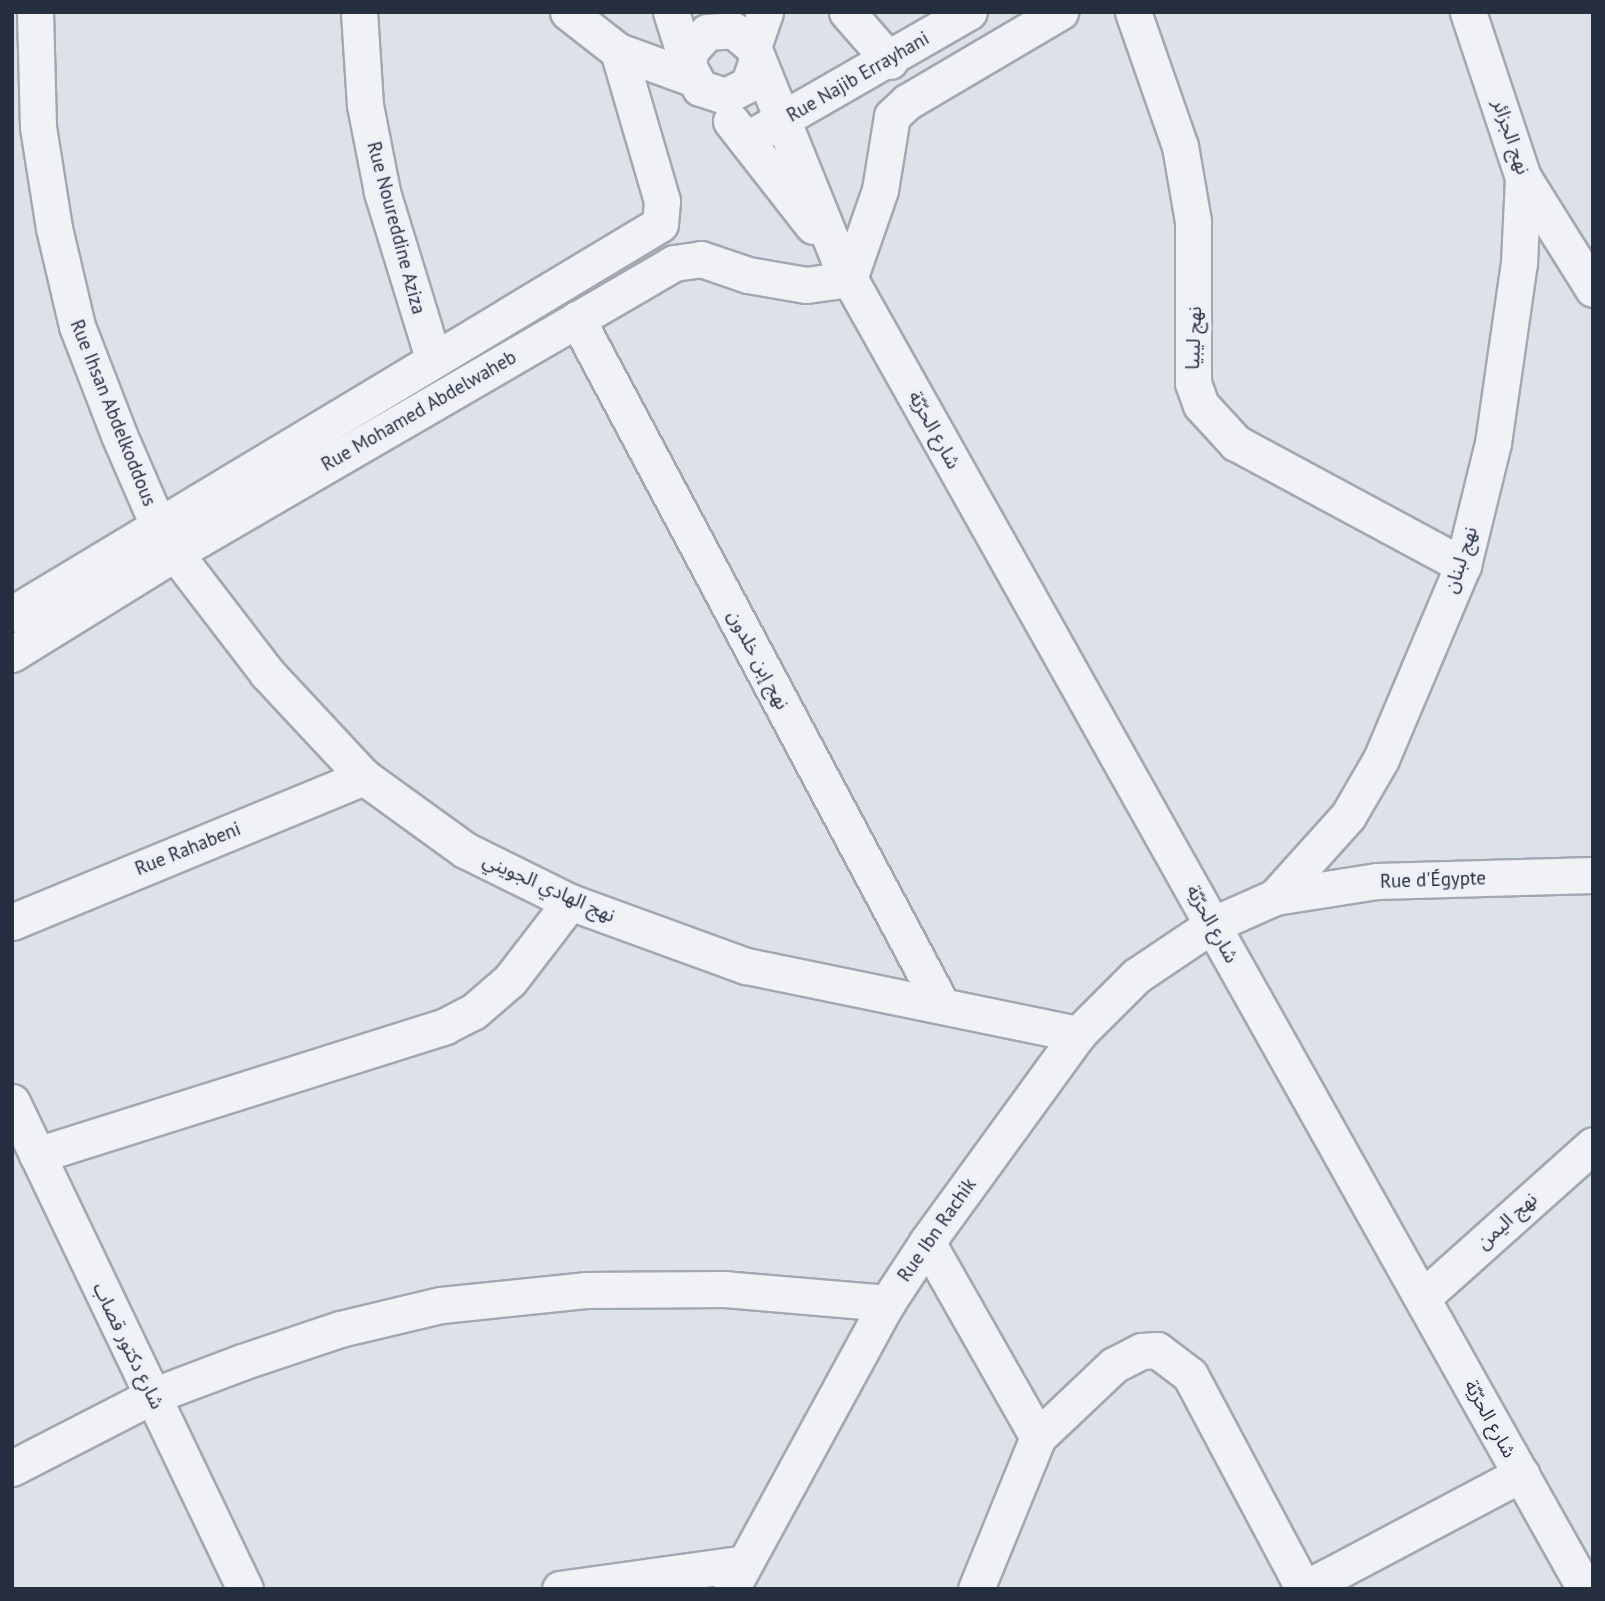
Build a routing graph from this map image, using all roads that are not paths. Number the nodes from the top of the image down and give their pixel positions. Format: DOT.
graph roads {
  1 [pos="35,12"];
  2 [pos="359,12"];
  3 [pos="568,12"];
  4 [pos="671,12"];
  5 [pos="847,12"];
  6 [pos="969,12"];
  7 [pos="1060,12"];
  8 [pos="1133,12"];
  9 [pos="1468,12"];
  10 [pos="749,33"];
  11 [pos="618,51"];
  12 [pos="890,61"];
  13 [pos="694,77"];
  14 [pos="783,120"];
  15 [pos="746,140"];
  16 [pos="1523,177"];
  17 [pos="844,270"];
  18 [pos="1593,289"];
  19 [pos="577,319"];
  20 [pos="432,358"];
  21 [pos="157,523"];
  22 [pos="175,553"];
  23 [pos="1463,565"];
  24 [pos="12,614"];
  25 [pos="12,654"];
  26 [pos="364,777"];
  27 [pos="1593,875"];
  28 [pos="1275,897"];
  29 [pos="570,902"];
  30 [pos="12,922"];
  31 [pos="1212,925"];
  32 [pos="940,1002"];
  33 [pos="1078,1034"];
  34 [pos="12,1102"];
  35 [pos="1593,1145"];
  36 [pos="37,1155"];
  37 [pos="927,1242"];
  38 [pos="1422,1298"];
  39 [pos="887,1303"];
  40 [pos="152,1396"];
  41 [pos="1038,1437"];
  42 [pos="12,1468"];
  43 [pos="1521,1474"];
  44 [pos="736,1577"];
  45 [pos="245,1589"];
  46 [pos="560,1589"];
  47 [pos="976,1589"];
  48 [pos="1304,1589"];
  49 [pos="1585,1589"];
  1 -- 21 [label="street, Rue Ihsan Abdelkoddous"];
  2 -- 20 [label="street, Rue Noureddine Aziza"];
  3 -- 11 [label="street"];
  4 -- 13 [label="street"];
  5 -- 12 [label="street"];
  6 -- 12 [label="street, Rue Najib Errayhani"];
  7 -- 17 [label="street"];
  8 -- 23 [label="street, نهج ليبيا"];
  9 -- 16 [label="street, نهج الجزائر"];
  10 -- 13 [label="street"];
  10 -- 13 [label="street"];
  10 -- 14 [label="street"];
  11 -- 13 [label="street"];
  11 -- 20 [label="street"];
  12 -- 14 [label="street, Rue Najib Errayhani"];
  13 -- 15 [label="street"];
  14 -- 15 [label="street, Rue Najib Errayhani"];
  14 -- 17 [label="street"];
  15 -- 17 [label="street"];
  16 -- 18 [label="street, نهج الجزائر"];
  16 -- 23 [label="street, نهج لبنان"];
  17 -- 19 [label="street, Rue Mohamed Abdelwaheb"];
  17 -- 31 [label="street, شارع الحرّيّة"];
  19 -- 22 [label="street, Rue Mohamed Abdelwaheb"];
  19 -- 32 [label="street, نهج إبن خلدون"];
  20 -- 21 [label="street"];
  21 -- 22 [label="street, Rue Ihsan Abdelkoddous"];
  21 -- 24 [label="street"];
  22 -- 25 [label="street, Rue Mohamed Abdelwaheb"];
  22 -- 26 [label="street, نهج الهادي الجويني"];
  23 -- 28 [label="street, نهج لبنان"];
  26 -- 29 [label="street, نهج الهادي الجويني"];
  26 -- 30 [label="street, Rue Rahabeni"];
  27 -- 28 [label="street, Rue d'Égypte"];
  28 -- 31 [label="street, Rue Ibn Rachik"];
  29 -- 32 [label="street, نهج الهادي الجويني"];
  29 -- 36 [label="street"];
  31 -- 33 [label="street, Rue Ibn Rachik"];
  31 -- 38 [label="street, شارع الحرّيّة"];
  32 -- 33 [label="street, نهج الهادي الجويني"];
  33 -- 37 [label="street, Rue Ibn Rachik"];
  34 -- 36 [label="street, شارع دكتور قصاب"];
  35 -- 38 [label="street, نهج اليمن"];
  36 -- 40 [label="street, شارع دكتور قصاب"];
  37 -- 39 [label="street, Rue Ibn Rachik"];
  37 -- 41 [label="street"];
  38 -- 43 [label="street, شارع الحرّيّة"];
  39 -- 40 [label="street"];
  39 -- 44 [label="street, Rue Ibn Rachik"];
  40 -- 42 [label="street"];
  40 -- 45 [label="street, شارع دكتور قصاب"];
  41 -- 47 [label="street"];
  41 -- 48 [label="street"];
  43 -- 48 [label="street"];
  43 -- 49 [label="street, شارع الحرّيّة"];
  44 -- 46 [label="street"];
}
